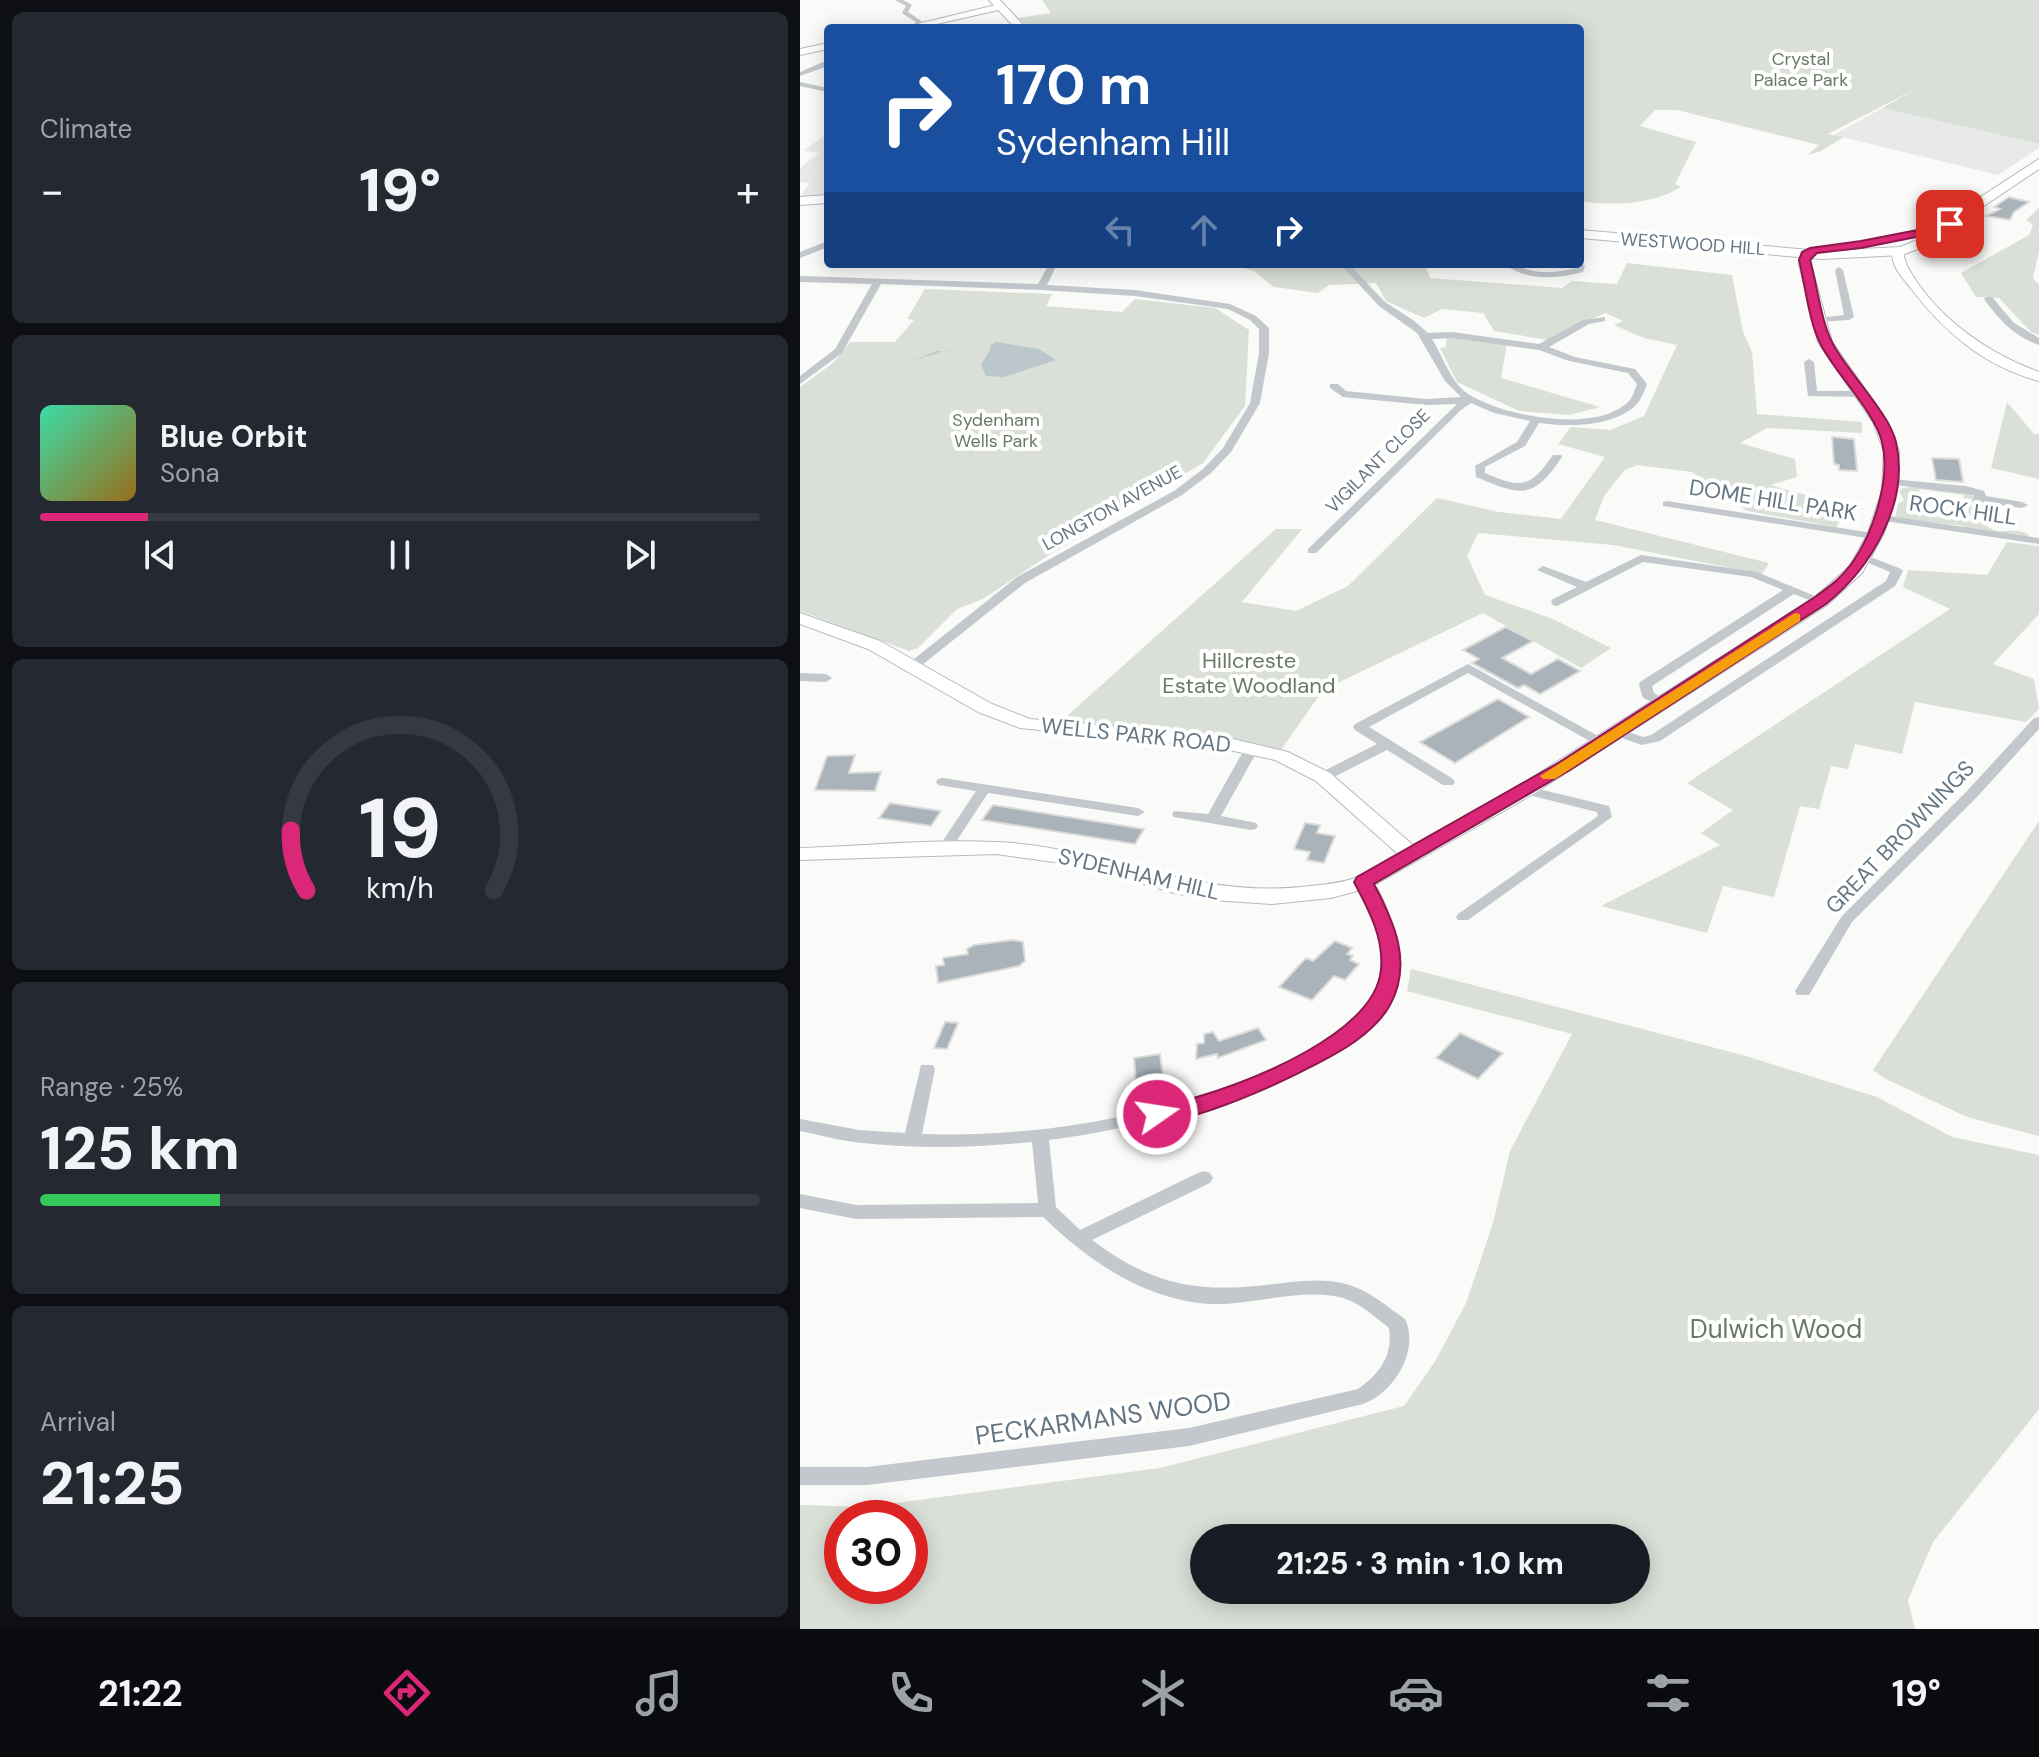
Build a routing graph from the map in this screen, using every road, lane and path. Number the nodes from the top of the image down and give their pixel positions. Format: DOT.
graph roads {
  1 [pos="898,0"];
  2 [pos="997,4"];
  3 [pos="922,24"];
  4 [pos="1017,24"];
  5 [pos="824,47"];
  6 [pos="800,53"];
  7 [pos="824,65"];
  8 [pos="800,74"];
  9 [pos="800,84"];
  10 [pos="824,89"];
  11 [pos="2039,163"];
  12 [pos="824,199"];
  13 [pos="800,201"];
  14 [pos="1936,230"];
  15 [pos="1584,234"];
  16 [pos="1894,245"];
  17 [pos="824,246"];
  18 [pos="1806,254"];
  19 [pos="800,255"];
  20 [pos="1051,268"];
  21 [pos="1348,268"];
  22 [pos="1514,268"];
  23 [pos="1580,268"];
  24 [pos="1839,270"];
  25 [pos="800,279"];
  26 [pos="878,281"];
  27 [pos="1041,287"];
  28 [pos="1989,299"];
  29 [pos="1602,319"];
  30 [pos="1820,320"];
  31 [pos="1425,336"];
  32 [pos="2039,342"];
  33 [pos="1541,347"];
  34 [pos="1809,362"];
  35 [pos="2039,377"];
  36 [pos="800,381"];
  37 [pos="1334,386"];
  38 [pos="1862,394"];
  39 [pos="1471,399"];
  40 [pos="1535,421"];
  41 [pos="1557,457"];
  42 [pos="1891,482"];
  43 [pos="1981,499"];
  44 [pos="1667,504"];
  45 [pos="1963,504"];
  46 [pos="2022,505"];
  47 [pos="1882,518"];
  48 [pos="1873,536"];
  49 [pos="2039,541"];
  50 [pos="1312,551"];
  51 [pos="1863,557"];
  52 [pos="1543,570"];
  53 [pos="1588,587"];
  54 [pos="1792,590"];
  55 [pos="1821,601"];
  56 [pos="1557,602"];
  57 [pos="800,618"];
  58 [pos="913,666"];
  59 [pos="800,677"];
  60 [pos="826,678"];
  61 [pos="1663,702"];
  62 [pos="2039,721"];
  63 [pos="1608,736"];
  64 [pos="1387,744"];
  65 [pos="1252,748"];
  66 [pos="1323,777"];
  67 [pos="943,782"];
  68 [pos="1448,782"];
  69 [pos="985,788"];
  70 [pos="1526,790"];
  71 [pos="1138,812"];
  72 [pos="1179,814"];
  73 [pos="1212,819"];
  74 [pos="1251,826"];
  75 [pos="945,848"];
  76 [pos="800,854"];
  77 [pos="1412,856"];
  78 [pos="1364,882"];
  79 [pos="1463,917"];
  80 [pos="1803,991"];
  81 [pos="927,1069"];
  82 [pos="800,1125"];
  83 [pos="1040,1135"];
  84 [pos="912,1140"];
  85 [pos="1204,1178"];
  86 [pos="800,1201"];
  87 [pos="1047,1210"];
  88 [pos="1077,1239"];
  89 [pos="800,1476"];
  1 -- 3 [label="street"];
  2 -- 3 [label="street"];
  2 -- 4 [label="main road"];
  5 -- 6 [label="street"];
  7 -- 8 [label="street"];
  9 -- 10 [label="street"];
  11 -- 14 [label="main road"];
  12 -- 13 [label="main road"];
  14 -- 16 [label="main road"];
  14 -- 16 [label="main road"];
  15 -- 18 [label="main road, WESTWOOD HILL"];
  16 -- 18 [label="main road, WESTWOOD HILL"];
  16 -- 18 [label="main road, WESTWOOD HILL"];
  16 -- 35 [label="street"];
  17 -- 19 [label="street"];
  18 -- 30 [label="street, SYDENHAM HILL"];
  20 -- 27 [label="street"];
  21 -- 31 [label="street"];
  22 -- 23 [label="street"];
  24 -- 30 [label="street"];
  25 -- 26 [label="street, LONGTON AVENUE"];
  26 -- 27 [label="street, LONGTON AVENUE"];
  26 -- 36 [label="street"];
  27 -- 58 [label="street, LONGTON AVENUE"];
  28 -- 32 [label="street"];
  29 -- 33 [label="street"];
  30 -- 38 [label="street, SYDENHAM HILL"];
  31 -- 33 [label="street"];
  31 -- 39 [label="street"];
  33 -- 40 [label="street"];
  34 -- 38 [label="street"];
  37 -- 39 [label="street"];
  38 -- 42 [label="street, SYDENHAM HILL"];
  39 -- 40 [label="street"];
  39 -- 50 [label="street, VIGILANT CLOSE"];
  40 -- 41 [label="street"];
  42 -- 43 [label="street"];
  42 -- 47 [label="street, SYDENHAM HILL"];
  43 -- 45 [label="street"];
  43 -- 46 [label="street"];
  44 -- 48 [label="street, DOME HILL PARK"];
  47 -- 48 [label="street, SYDENHAM HILL"];
  47 -- 49 [label="street, ROCK HILL"];
  48 -- 51 [label="street, SYDENHAM HILL"];
  51 -- 55 [label="street, SYDENHAM HILL"];
  51 -- 63 [label="street"];
  52 -- 53 [label="street"];
  53 -- 54 [label="street"];
  53 -- 56 [label="street"];
  54 -- 55 [label="street"];
  54 -- 61 [label="street"];
  55 -- 61 [label="street, SYDENHAM HILL"];
  57 -- 58 [label="street, WELLS PARK ROAD"];
  58 -- 65 [label="street, WELLS PARK ROAD"];
  59 -- 60 [label="street"];
  61 -- 63 [label="street, SYDENHAM HILL"];
  62 -- 80 [label="street, GREAT BROWNINGS"];
  63 -- 64 [label="street"];
  63 -- 70 [label="street, SYDENHAM HILL"];
  64 -- 66 [label="street"];
  64 -- 68 [label="street"];
  65 -- 66 [label="street, WELLS PARK ROAD"];
  65 -- 73 [label="street"];
  66 -- 77 [label="street, WELLS PARK ROAD"];
  67 -- 69 [label="street"];
  69 -- 71 [label="street"];
  69 -- 75 [label="street"];
  70 -- 77 [label="street, SYDENHAM HILL"];
  70 -- 79 [label="street"];
  72 -- 73 [label="street"];
  73 -- 74 [label="street"];
  75 -- 76 [label="street, SYDENHAM HILL"];
  75 -- 78 [label="street, SYDENHAM HILL"];
  77 -- 78 [label="street, SYDENHAM HILL"];
  78 -- 83 [label="street"];
  81 -- 84 [label="street"];
  82 -- 84 [label="street"];
  83 -- 84 [label="street"];
  83 -- 87 [label="street"];
  85 -- 88 [label="street"];
  86 -- 87 [label="street"];
  87 -- 88 [label="street, PECKARMANS WOOD"];
  88 -- 89 [label="street, PECKARMANS WOOD"];
}
